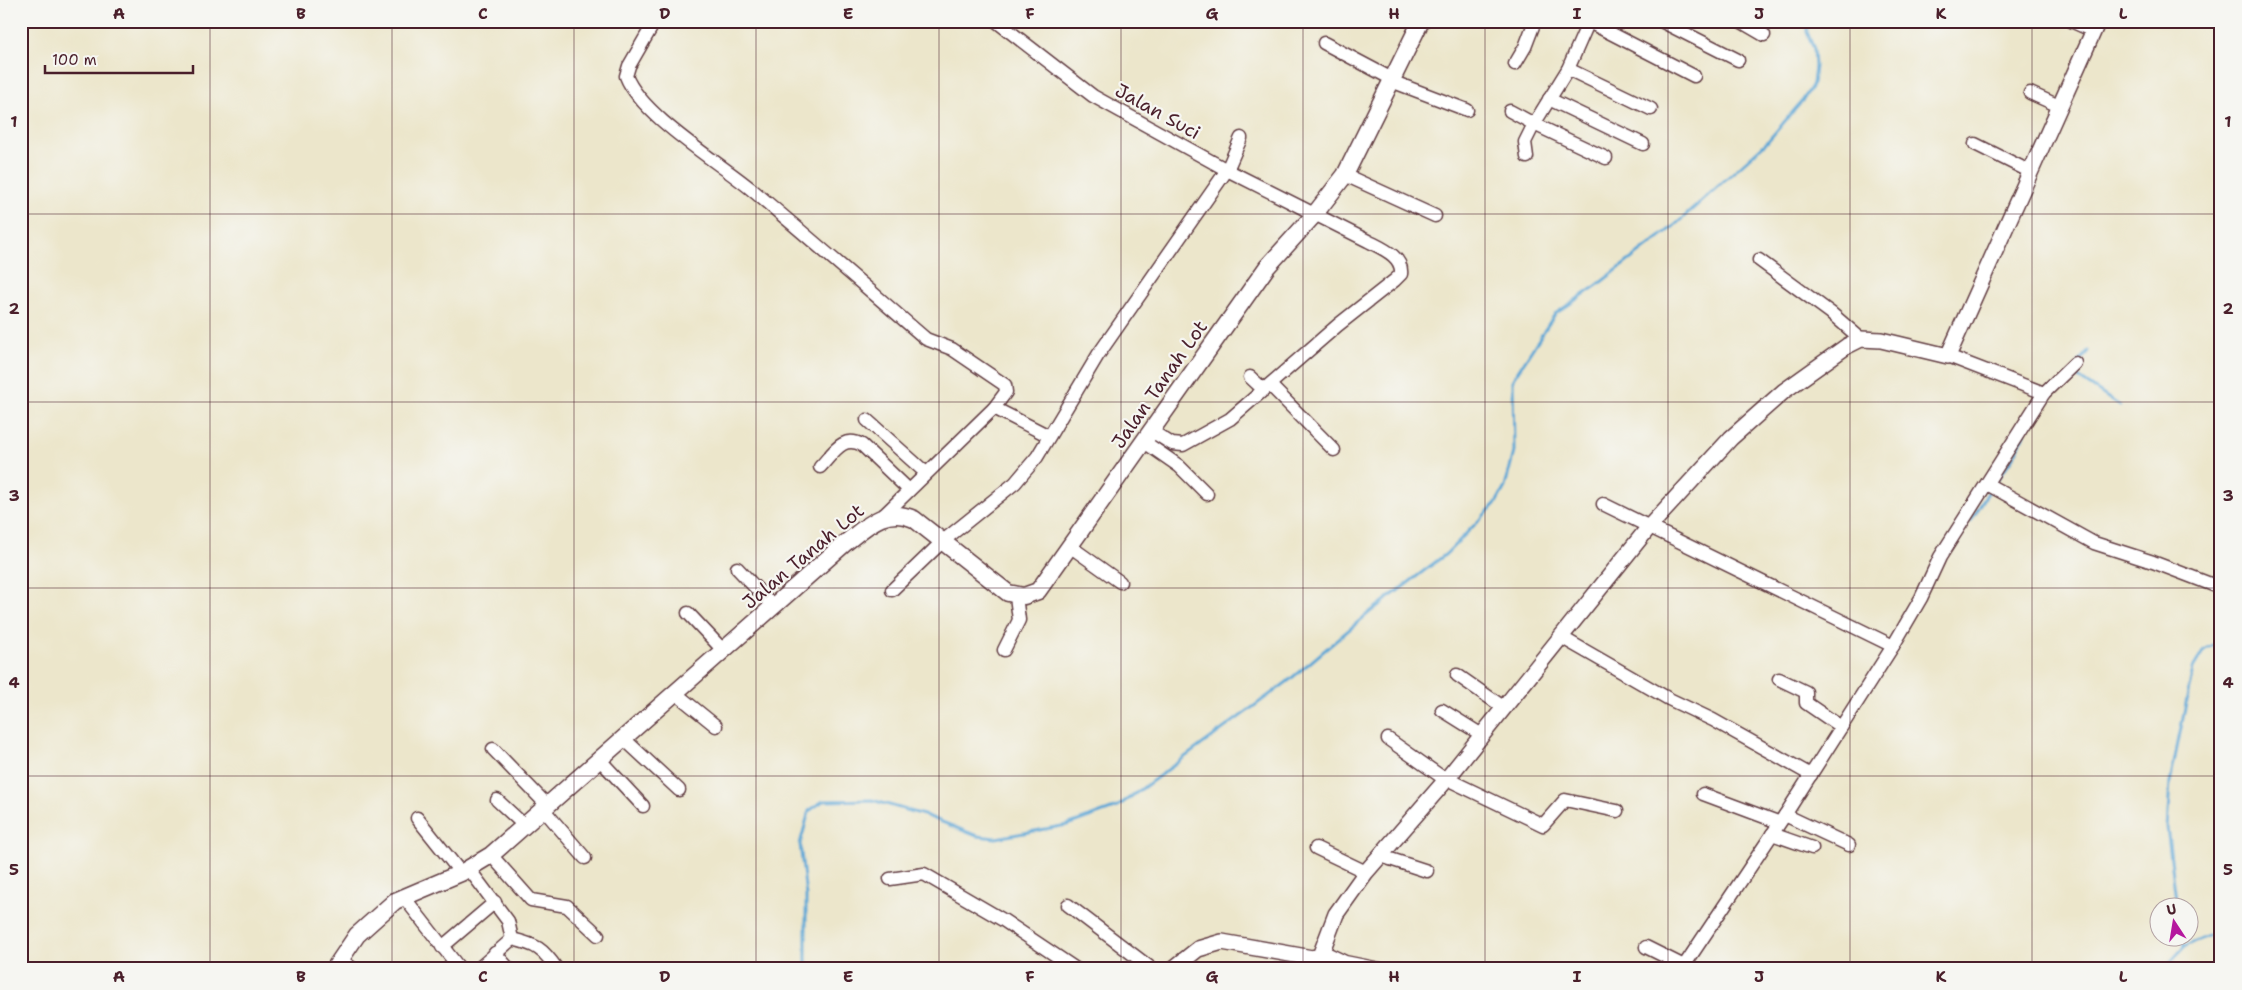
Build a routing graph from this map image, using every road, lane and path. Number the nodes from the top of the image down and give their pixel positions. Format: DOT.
graph roads {
  1 [pos="655,21"];
  2 [pos="996,21"];
  3 [pos="1421,21"];
  4 [pos="1535,21"];
  5 [pos="1661,21"];
  6 [pos="1740,21"];
  7 [pos="2071,21"];
  8 [pos="1589,22"];
  9 [pos="2095,26"];
  10 [pos="1764,35"];
  11 [pos="1324,44"];
  12 [pos="1738,60"];
  13 [pos="1515,64"];
  14 [pos="1568,69"];
  15 [pos="1694,76"];
  16 [pos="1391,80"];
  17 [pos="2030,93"];
  18 [pos="1549,99"];
  19 [pos="2058,106"];
  20 [pos="1467,110"];
  21 [pos="1510,110"];
  22 [pos="1650,110"];
  23 [pos="1534,124"];
  24 [pos="1241,138"];
  25 [pos="1643,144"];
  26 [pos="1974,144"];
  27 [pos="1527,157"];
  28 [pos="1606,158"];
  29 [pos="1227,170"];
  30 [pos="2029,171"];
  31 [pos="1345,175"];
  32 [pos="1314,215"];
  33 [pos="1435,216"];
  34 [pos="1760,260"];
  35 [pos="1861,339"];
  36 [pos="1942,355"];
  37 [pos="2075,363"];
  38 [pos="1250,377"];
  39 [pos="1267,387"];
  40 [pos="2042,397"];
  41 [pos="994,408"];
  42 [pos="867,420"];
  43 [pos="1147,435"];
  44 [pos="1049,436"];
  45 [pos="1334,450"];
  46 [pos="820,468"];
  47 [pos="926,473"];
  48 [pos="1987,484"];
  49 [pos="909,490"];
  50 [pos="1207,494"];
  51 [pos="1603,504"];
  52 [pos="884,515"];
  53 [pos="1654,529"];
  54 [pos="943,541"];
  55 [pos="1071,547"];
  56 [pos="737,568"];
  57 [pos="1120,582"];
  58 [pos="2221,588"];
  59 [pos="892,590"];
  60 [pos="1016,596"];
  61 [pos="773,606"];
  62 [pos="688,613"];
  63 [pos="1562,638"];
  64 [pos="1892,646"];
  65 [pos="722,649"];
  66 [pos="1004,650"];
  67 [pos="1457,675"];
  68 [pos="1779,679"];
  69 [pos="674,692"];
  70 [pos="1503,707"];
  71 [pos="1442,710"];
  72 [pos="716,726"];
  73 [pos="1841,727"];
  74 [pos="1482,735"];
  75 [pos="623,738"];
  76 [pos="1388,739"];
  77 [pos="493,749"];
  78 [pos="599,759"];
  79 [pos="1811,775"];
  80 [pos="1447,780"];
  81 [pos="678,790"];
  82 [pos="1703,794"];
  83 [pos="497,800"];
  84 [pos="643,806"];
  85 [pos="546,808"];
  86 [pos="1617,811"];
  87 [pos="417,818"];
  88 [pos="1782,819"];
  89 [pos="525,826"];
  90 [pos="1772,834"];
  91 [pos="1849,845"];
  92 [pos="1316,848"];
  93 [pos="1812,848"];
  94 [pos="491,855"];
  95 [pos="1380,856"];
  96 [pos="585,858"];
  97 [pos="465,871"];
  98 [pos="1427,871"];
  99 [pos="1366,872"];
  100 [pos="890,879"];
  101 [pos="403,896"];
  102 [pos="495,902"];
  103 [pos="1068,905"];
  104 [pos="598,935"];
  105 [pos="512,939"];
  106 [pos="442,947"];
  107 [pos="1646,947"];
  108 [pos="495,953"];
  109 [pos="1314,959"];
  110 [pos="342,966"];
  111 [pos="1683,967"];
  112 [pos="460,969"];
  113 [pos="478,969"];
  114 [pos="509,969"];
  115 [pos="557,969"];
  116 [pos="1076,969"];
  117 [pos="1152,969"];
  118 [pos="1173,969"];
  119 [pos="1380,969"];
  1 -- 41 [label="street"];
  2 -- 29 [label="street, Jalan Suci"];
  3 -- 16 [label="main road, Jalan Tanah Lot"];
  4 -- 13 [label="street"];
  5 -- 12 [label="street"];
  6 -- 10 [label="street"];
  7 -- 9 [label="street"];
  8 -- 14 [label="street"];
  8 -- 15 [label="street"];
  9 -- 19 [label="street"];
  11 -- 16 [label="street"];
  14 -- 18 [label="street"];
  14 -- 22 [label="street"];
  16 -- 20 [label="street"];
  16 -- 31 [label="main road, Jalan Tanah Lot"];
  17 -- 19 [label="street"];
  18 -- 23 [label="street"];
  18 -- 25 [label="street"];
  19 -- 30 [label="street"];
  21 -- 23 [label="street"];
  23 -- 27 [label="street"];
  23 -- 28 [label="street"];
  24 -- 29 [label="street"];
  26 -- 30 [label="street"];
  29 -- 32 [label="street, Jalan Suci"];
  29 -- 44 [label="street"];
  30 -- 36 [label="street"];
  31 -- 32 [label="main road, Jalan Tanah Lot"];
  31 -- 33 [label="street"];
  32 -- 39 [label="street, Jalan Suci"];
  32 -- 43 [label="main road, Jalan Tanah Lot"];
  34 -- 35 [label="street"];
  35 -- 36 [label="street"];
  35 -- 53 [label="street"];
  36 -- 40 [label="street"];
  37 -- 40 [label="street"];
  38 -- 39 [label="street"];
  39 -- 43 [label="street"];
  39 -- 45 [label="street"];
  40 -- 48 [label="street"];
  41 -- 44 [label="street"];
  41 -- 47 [label="street"];
  42 -- 47 [label="street"];
  43 -- 50 [label="street"];
  43 -- 55 [label="main road, Jalan Tanah Lot"];
  44 -- 54 [label="street"];
  46 -- 49 [label="street"];
  47 -- 49 [label="street"];
  48 -- 58 [label="street"];
  48 -- 64 [label="street"];
  49 -- 52 [label="street"];
  51 -- 53 [label="street"];
  52 -- 54 [label="main road, Jalan Tanah Lot"];
  52 -- 61 [label="main road, Jalan Tanah Lot"];
  53 -- 63 [label="street"];
  53 -- 64 [label="street"];
  54 -- 59 [label="street"];
  54 -- 60 [label="main road, Jalan Tanah Lot"];
  55 -- 57 [label="street"];
  55 -- 60 [label="main road, Jalan Tanah Lot"];
  56 -- 61 [label="street"];
  60 -- 66 [label="street"];
  61 -- 65 [label="main road, Jalan Tanah Lot"];
  62 -- 65 [label="street"];
  63 -- 70 [label="street"];
  63 -- 79 [label="street"];
  64 -- 73 [label="street"];
  65 -- 69 [label="main road, Jalan Tanah Lot"];
  67 -- 70 [label="street"];
  68 -- 73 [label="street"];
  69 -- 72 [label="street"];
  69 -- 75 [label="main road, Jalan Tanah Lot"];
  70 -- 74 [label="street"];
  71 -- 74 [label="street"];
  73 -- 79 [label="street"];
  74 -- 80 [label="street"];
  75 -- 78 [label="main road, Jalan Tanah Lot"];
  75 -- 81 [label="street"];
  76 -- 80 [label="street"];
  77 -- 85 [label="street"];
  78 -- 84 [label="street"];
  78 -- 85 [label="main road, Jalan Tanah Lot"];
  79 -- 88 [label="street"];
  80 -- 86 [label="street"];
  80 -- 95 [label="street"];
  82 -- 88 [label="street"];
  83 -- 89 [label="street"];
  85 -- 89 [label="main road, Jalan Tanah Lot"];
  85 -- 96 [label="street"];
  87 -- 97 [label="street"];
  88 -- 90 [label="street"];
  88 -- 91 [label="street"];
  89 -- 94 [label="main road, Jalan Tanah Lot"];
  90 -- 93 [label="street"];
  90 -- 111 [label="street"];
  92 -- 99 [label="street"];
  94 -- 97 [label="main road, Jalan Tanah Lot"];
  94 -- 104 [label="street"];
  95 -- 98 [label="street"];
  95 -- 99 [label="street"];
  97 -- 101 [label="main road, Jalan Tanah Lot"];
  97 -- 102 [label="street"];
  99 -- 109 [label="street"];
  100 -- 116 [label="street"];
  101 -- 106 [label="street"];
  101 -- 110 [label="main road, Jalan Tanah Lot"];
  102 -- 105 [label="street"];
  102 -- 106 [label="street"];
  103 -- 117 [label="street"];
  105 -- 108 [label="street"];
  105 -- 115 [label="street"];
  106 -- 112 [label="street"];
  107 -- 111 [label="street"];
  108 -- 113 [label="street"];
  108 -- 114 [label="street"];
  109 -- 118 [label="street"];
  109 -- 119 [label="street"];
}
